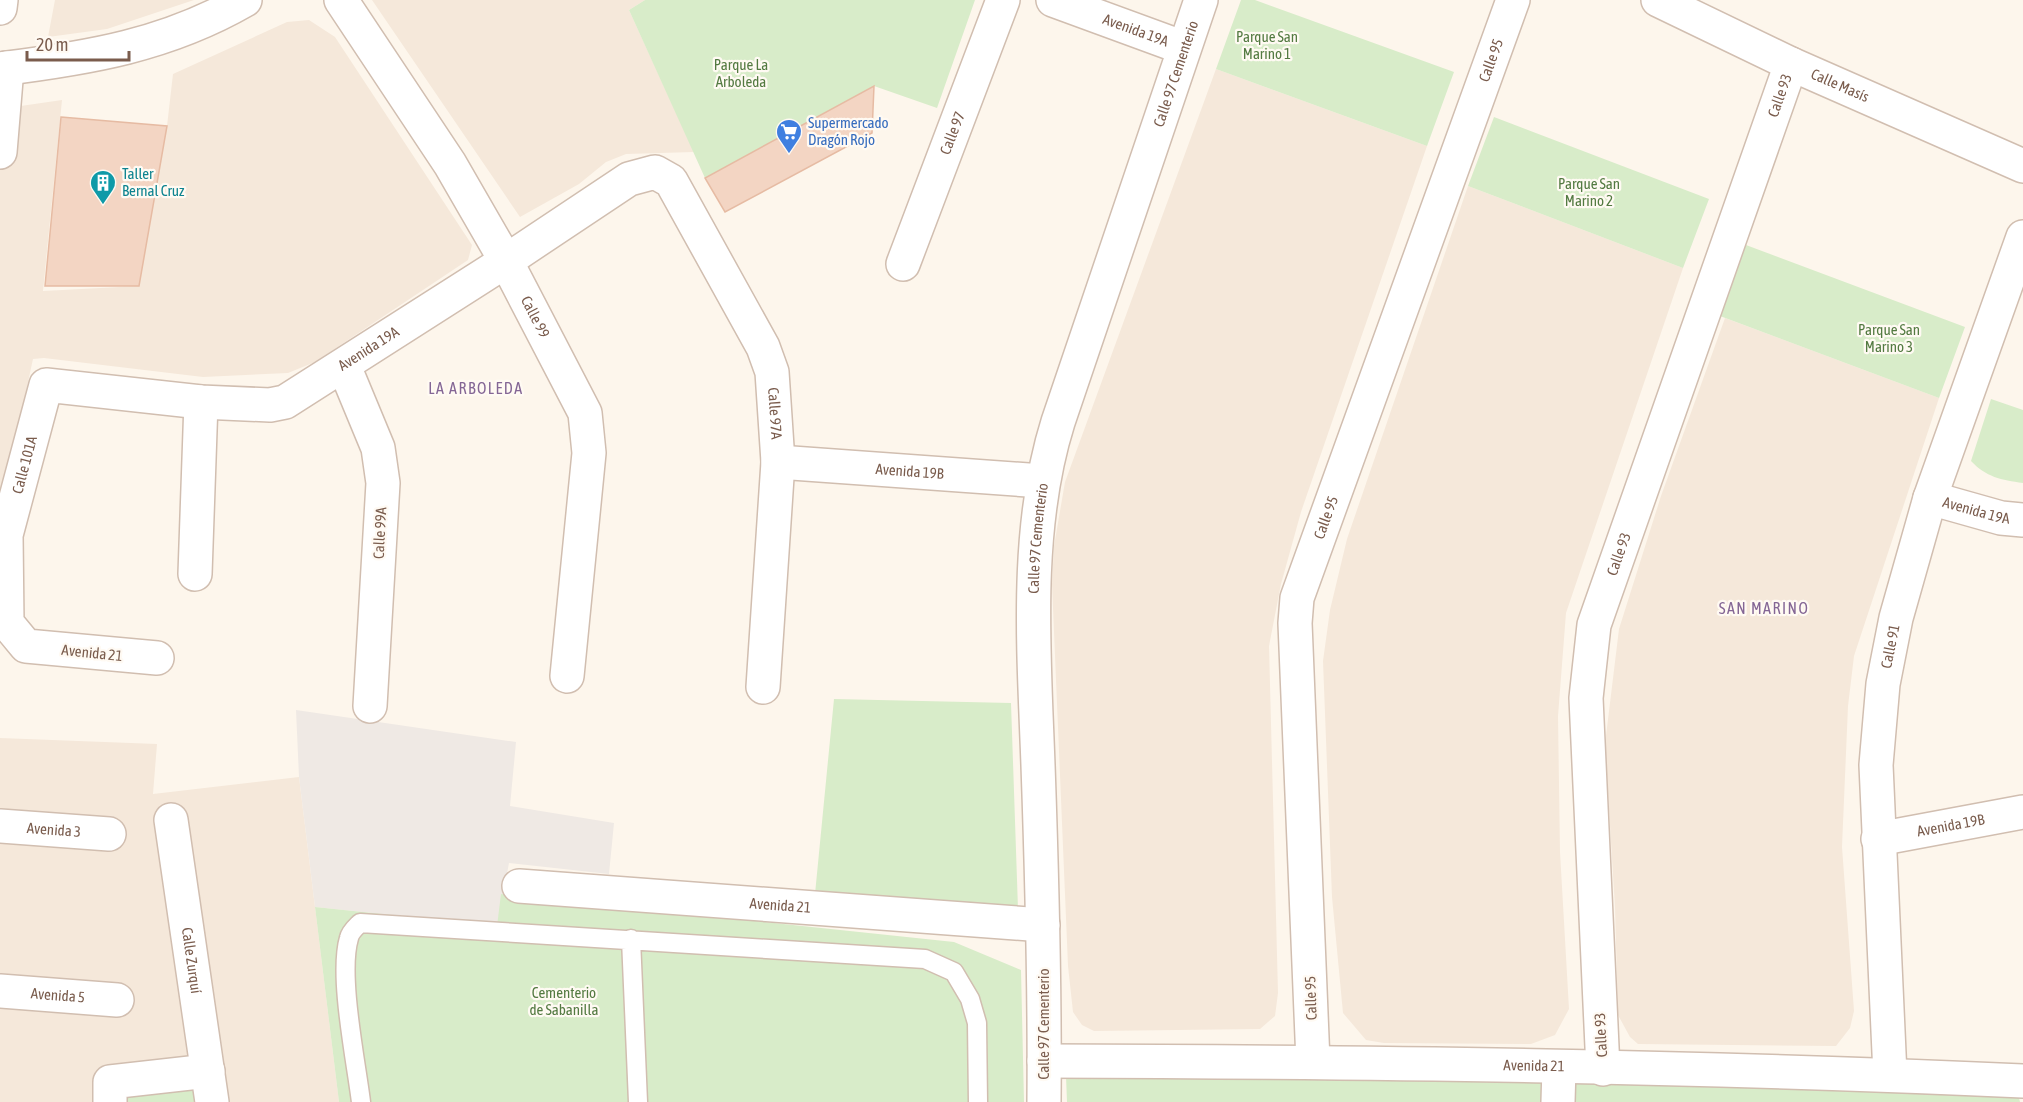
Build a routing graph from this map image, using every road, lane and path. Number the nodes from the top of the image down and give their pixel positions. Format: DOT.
graph roads {
  1 [pos="1,0"];
  2 [pos="245,0"];
  3 [pos="341,0"];
  4 [pos="1053,0"];
  5 [pos="1201,0"];
  6 [pos="1513,0"];
  7 [pos="1658,0"];
  8 [pos="1002,2"];
  9 [pos="0,8"];
  10 [pos="1700,9"];
  11 [pos="1184,48"];
  12 [pos="1791,64"];
  13 [pos="3,69"];
  14 [pos="0,152"];
  15 [pos="2023,166"];
  16 [pos="655,172"];
  17 [pos="2023,237"];
  18 [pos="506,261"];
  19 [pos="903,264"];
  20 [pos="344,366"];
  21 [pos="46,385"];
  22 [pos="201,402"];
  23 [pos="778,462"];
  24 [pos="1042,481"];
  25 [pos="1930,498"];
  26 [pos="2023,520"];
  27 [pos="195,574"];
  28 [pos="26,646"];
  29 [pos="157,658"];
  30 [pos="567,676"];
  31 [pos="763,687"];
  32 [pos="370,706"];
  33 [pos="2023,812"];
  34 [pos="171,820"];
  35 [pos="0,826"];
  36 [pos="108,834"];
  37 [pos="1878,839"];
  38 [pos="519,886"];
  39 [pos="1043,924"];
  40 [pos="631,939"];
  41 [pos="0,991"];
  42 [pos="117,1000"];
  43 [pos="1044,1061"];
  44 [pos="1313,1062"];
  45 [pos="1558,1068"];
  46 [pos="1603,1069"];
  47 [pos="1890,1075"];
  48 [pos="2023,1081"];
  49 [pos="210,1087"];
  50 [pos="110,1102"];
  51 [pos="361,1102"];
  52 [pos="638,1102"];
  53 [pos="978,1102"];
  54 [pos="1044,1102"];
  55 [pos="1558,1102"];
  1 -- 9 [label="street"];
  2 -- 13 [label="street"];
  3 -- 18 [label="street, Calle 99"];
  4 -- 11 [label="street, Avenida 19A"];
  5 -- 11 [label="street, Calle 97 Cementerio"];
  6 -- 44 [label="street, Calle 95"];
  7 -- 10 [label="street, Calle Masís"];
  8 -- 19 [label="street, Calle 97"];
  10 -- 12 [label="street, Calle Masís"];
  11 -- 24 [label="street, Calle 97 Cementerio"];
  12 -- 15 [label="street, Calle Masís"];
  12 -- 46 [label="street, Calle 93"];
  13 -- 14 [label="street"];
  16 -- 18 [label="street, Avenida 19A"];
  16 -- 23 [label="street, Calle 97A"];
  17 -- 25 [label="street, Calle 91"];
  18 -- 20 [label="street, Avenida 19A"];
  18 -- 30 [label="street, Calle 99"];
  20 -- 22 [label="street, Avenida 19A"];
  20 -- 32 [label="street, Calle 99A"];
  21 -- 22 [label="street, Avenida 19A"];
  21 -- 28 [label="street, Calle 101A"];
  22 -- 27 [label="street"];
  23 -- 24 [label="street, Avenida 19B"];
  23 -- 31 [label="street, Calle 97A"];
  24 -- 39 [label="street, Calle 97 Cementerio"];
  25 -- 26 [label="street, Avenida 19A"];
  25 -- 37 [label="street, Calle 91"];
  28 -- 29 [label="street, Avenida 21"];
  33 -- 37 [label="street, Avenida 19B"];
  34 -- 49 [label="street, Calle Zurquí"];
  35 -- 36 [label="street, Avenida 3"];
  37 -- 47 [label="street, Calle 91"];
  38 -- 39 [label="street, Avenida 21"];
  39 -- 43 [label="street, Calle 97 Cementerio"];
  40 -- 51 [label="lane"];
  40 -- 52 [label="lane"];
  40 -- 53 [label="lane"];
  41 -- 42 [label="street, Avenida 5"];
  43 -- 44 [label="street, Avenida 21"];
  43 -- 54 [label="street, Calle 97 Cementerio"];
  44 -- 45 [label="street, Avenida 21"];
  45 -- 46 [label="street, Avenida 21"];
  45 -- 55 [label="street"];
  46 -- 47 [label="street, Avenida 21"];
  47 -- 48 [label="street, Avenida 21"];
  49 -- 50 [label="street"];
}
